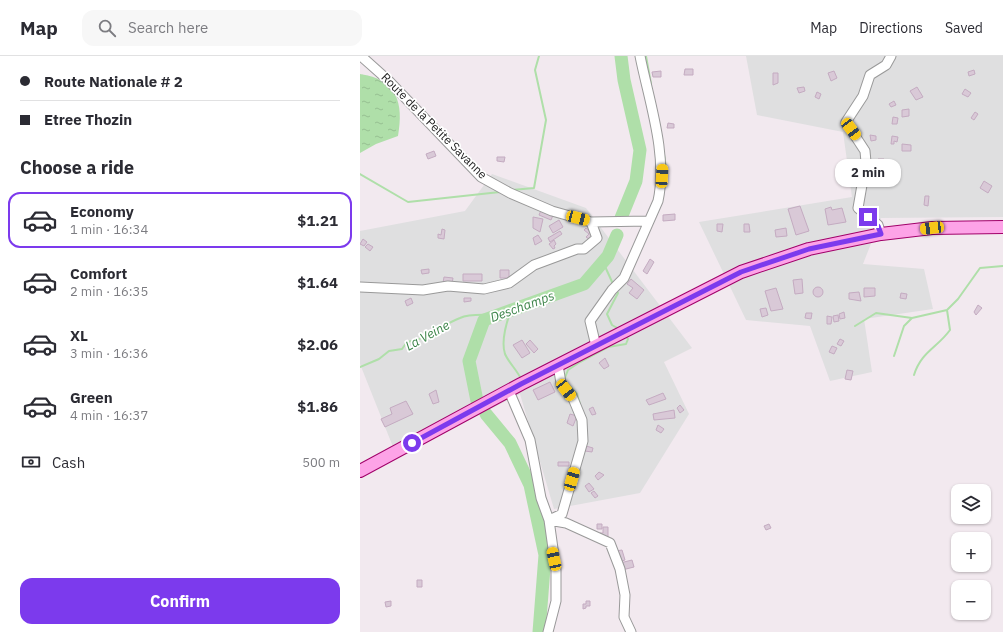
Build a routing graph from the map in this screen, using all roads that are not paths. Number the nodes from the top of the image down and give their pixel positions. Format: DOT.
graph roads {
  1 [pos="360,56"];
  2 [pos="640,56"];
  3 [pos="891,56"];
  4 [pos="648,221"];
  5 [pos="591,222"];
  6 [pos="1003,227"];
  7 [pos="881,234"];
  8 [pos="360,287"];
  9 [pos="596,346"];
  10 [pos="558,365"];
  11 [pos="509,390"];
  12 [pos="360,471"];
  13 [pos="550,520"];
  14 [pos="548,632"];
  15 [pos="631,632"];
  1 -- 5 [label="street, Route de la Petite Savanne"];
  2 -- 4 [label="street"];
  3 -- 7 [label="street"];
  4 -- 5 [label="street, Route de la Petite Savanne"];
  4 -- 9 [label="street"];
  5 -- 8 [label="street"];
  6 -- 7 [label="main road"];
  7 -- 9 [label="main road"];
  9 -- 10 [label="main road"];
  10 -- 11 [label="main road"];
  10 -- 13 [label="street"];
  11 -- 12 [label="main road"];
  11 -- 13 [label="street"];
  13 -- 14 [label="street"];
  13 -- 15 [label="street"];
}
